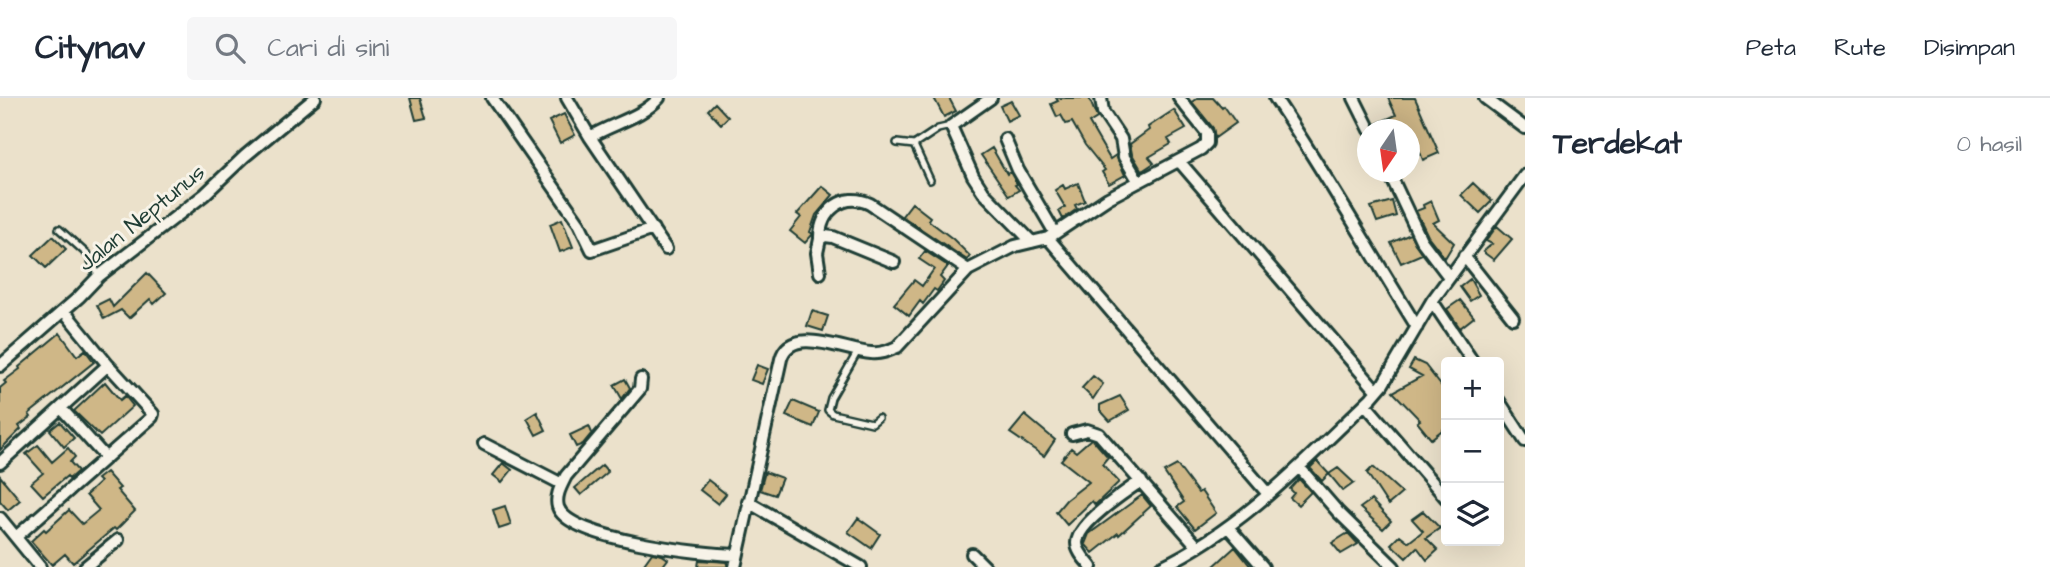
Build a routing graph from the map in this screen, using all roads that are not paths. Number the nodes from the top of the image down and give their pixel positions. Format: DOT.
graph roads {
  1 [pos="492,98"];
  2 [pos="567,98"];
  3 [pos="659,98"];
  4 [pos="991,98"];
  5 [pos="1101,98"];
  6 [pos="1179,98"];
  7 [pos="1275,98"];
  8 [pos="1354,98"];
  9 [pos="1485,98"];
  10 [pos="311,99"];
  11 [pos="1364,119"];
  12 [pos="951,126"];
  13 [pos="1525,128"];
  14 [pos="590,137"];
  15 [pos="1005,139"];
  16 [pos="897,143"];
  17 [pos="914,145"];
  18 [pos="1179,161"];
  19 [pos="1525,175"];
  20 [pos="930,180"];
  21 [pos="1139,181"];
  22 [pos="1394,182"];
  23 [pos="58,229"];
  24 [pos="653,229"];
  25 [pos="1051,235"];
  26 [pos="820,239"];
  27 [pos="1032,242"];
  28 [pos="666,249"];
  29 [pos="1464,256"];
  30 [pos="894,261"];
  31 [pos="968,270"];
  32 [pos="820,273"];
  33 [pos="99,276"];
  34 [pos="1449,277"];
  35 [pos="1432,301"];
  36 [pos="64,311"];
  37 [pos="1513,318"];
  38 [pos="1417,327"];
  39 [pos="858,351"];
  40 [pos="1470,357"];
  41 [pos="108,365"];
  42 [pos="0,366"];
  43 [pos="641,379"];
  44 [pos="1377,391"];
  45 [pos="1365,404"];
  46 [pos="61,408"];
  47 [pos="1504,409"];
  48 [pos="878,418"];
  49 [pos="1072,434"];
  50 [pos="1525,441"];
  51 [pos="484,444"];
  52 [pos="106,458"];
  53 [pos="0,463"];
  54 [pos="1299,467"];
  55 [pos="1141,481"];
  56 [pos="562,484"];
  57 [pos="1441,492"];
  58 [pos="1268,494"];
  59 [pos="748,502"];
  60 [pos="0,518"];
  61 [pos="1228,527"];
  62 [pos="16,537"];
  63 [pos="118,540"];
  64 [pos="1197,546"];
  65 [pos="972,554"];
  66 [pos="736,561"];
  67 [pos="1168,566"];
  68 [pos="40,567"];
  69 [pos="85,567"];
  70 [pos="861,567"];
  71 [pos="985,567"];
  72 [pos="1091,567"];
  73 [pos="1263,567"];
  74 [pos="1394,567"];
  1 -- 24 [label="street"];
  2 -- 14 [label="street"];
  3 -- 14 [label="street"];
  4 -- 12 [label="street"];
  5 -- 21 [label="street"];
  6 -- 18 [label="street"];
  7 -- 38 [label="street"];
  8 -- 11 [label="street"];
  9 -- 13 [label="street"];
  10 -- 33 [label="street, Jalan Neptunus"];
  12 -- 17 [label="lane"];
  12 -- 27 [label="street"];
  14 -- 24 [label="street"];
  15 -- 25 [label="street"];
  16 -- 17 [label="lane"];
  17 -- 20 [label="lane"];
  18 -- 21 [label="street"];
  18 -- 44 [label="street"];
  19 -- 29 [label="street"];
  21 -- 25 [label="street"];
  22 -- 34 [label="street"];
  23 -- 33 [label="lane"];
  24 -- 28 [label="street"];
  25 -- 27 [label="street"];
  25 -- 58 [label="street"];
  26 -- 30 [label="street"];
  26 -- 31 [label="street"];
  26 -- 32 [label="street"];
  27 -- 31 [label="street"];
  29 -- 34 [label="street"];
  29 -- 37 [label="street"];
  31 -- 39 [label="street"];
  33 -- 36 [label="street, Jalan Neptunus"];
  34 -- 35 [label="street"];
  35 -- 38 [label="street"];
  35 -- 40 [label="street"];
  36 -- 41 [label="street"];
  36 -- 42 [label="street, Jalan Neptunus"];
  38 -- 44 [label="street"];
  39 -- 48 [label="lane"];
  39 -- 59 [label="street"];
  41 -- 46 [label="street"];
  41 -- 52 [label="street"];
  43 -- 56 [label="street"];
  44 -- 45 [label="street"];
  45 -- 54 [label="street"];
  45 -- 57 [label="street"];
  46 -- 52 [label="street"];
  46 -- 53 [label="street"];
  47 -- 50 [label="street"];
  49 -- 55 [label="street"];
  51 -- 56 [label="street"];
  52 -- 62 [label="street"];
  54 -- 58 [label="street"];
  54 -- 74 [label="street"];
  55 -- 64 [label="street"];
  55 -- 72 [label="street"];
  56 -- 66 [label="street"];
  58 -- 61 [label="street"];
  59 -- 66 [label="street"];
  59 -- 70 [label="street"];
  60 -- 62 [label="street"];
  61 -- 64 [label="street"];
  61 -- 73 [label="street"];
  62 -- 68 [label="street"];
  63 -- 69 [label="street"];
  64 -- 67 [label="street"];
  65 -- 71 [label="street"];
}
